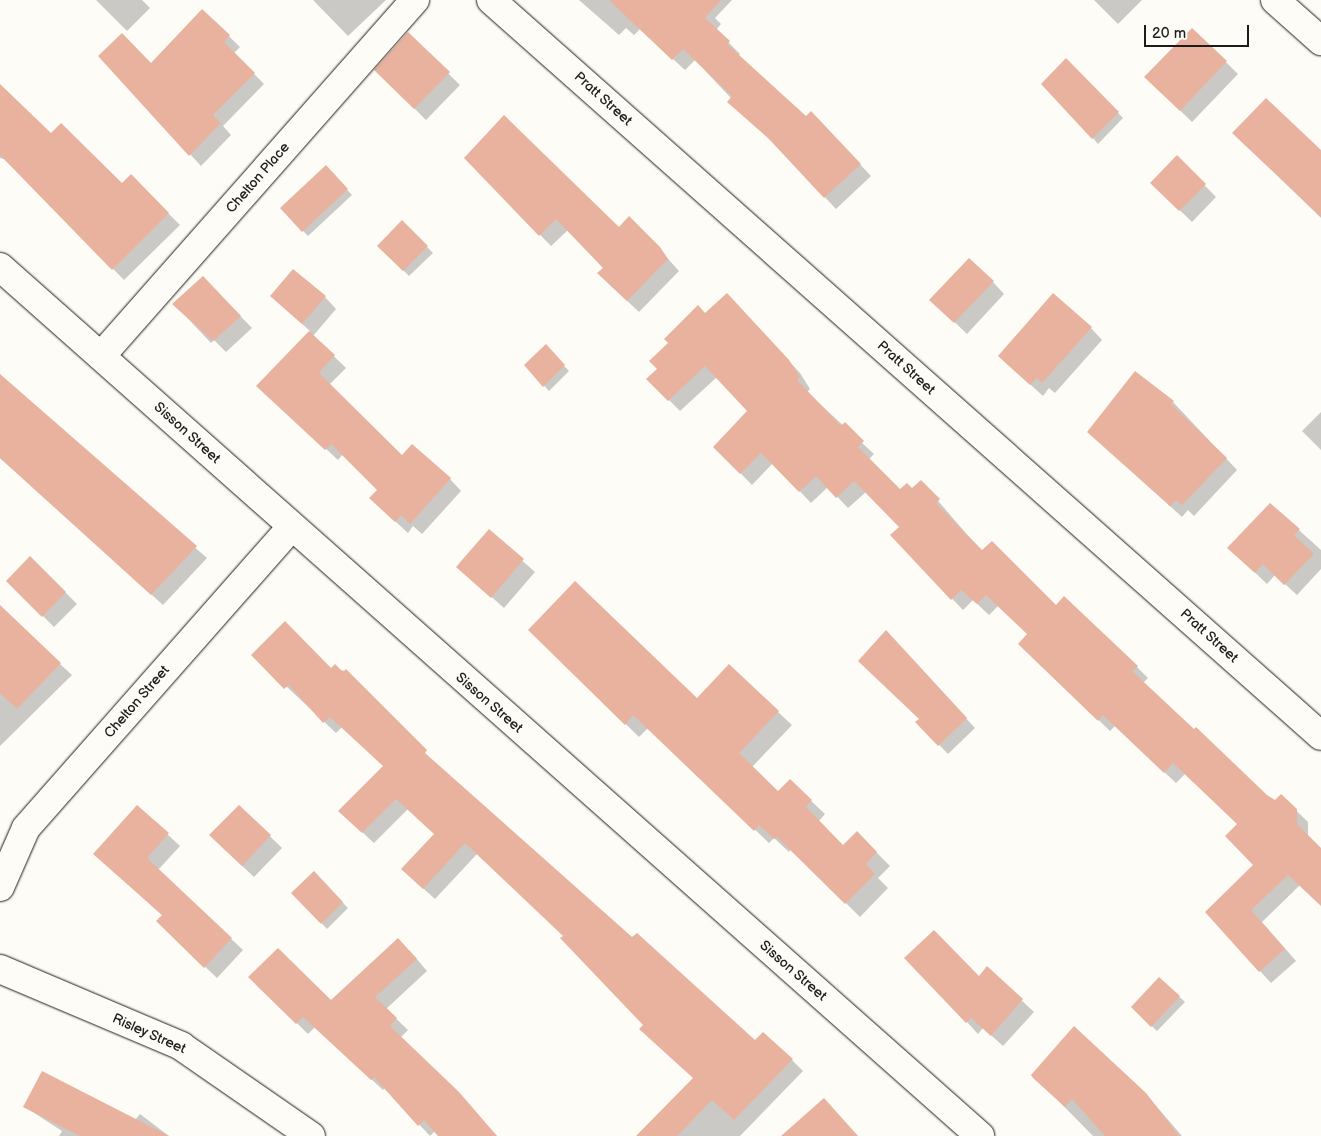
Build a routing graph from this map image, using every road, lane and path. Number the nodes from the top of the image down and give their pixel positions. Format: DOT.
graph roads {
  1 [pos="415,0"];
  2 [pos="491,0"];
  3 [pos="1275,0"];
  4 [pos="1321,41"];
  5 [pos="0,267"];
  6 [pos="101,356"];
  7 [pos="291,527"];
  8 [pos="1321,736"];
  9 [pos="0,887"];
  10 [pos="0,969"];
  11 [pos="311,1136"];
  12 [pos="980,1136"];
  1 -- 6 [label="street, Chelton Place"];
  2 -- 8 [label="street, Pratt Street"];
  3 -- 4 [label="street"];
  5 -- 6 [label="street, Sisson Street"];
  6 -- 7 [label="street, Sisson Street"];
  7 -- 9 [label="street, Chelton Street"];
  7 -- 12 [label="street, Sisson Street"];
  10 -- 11 [label="street, Risley Street"];
}
